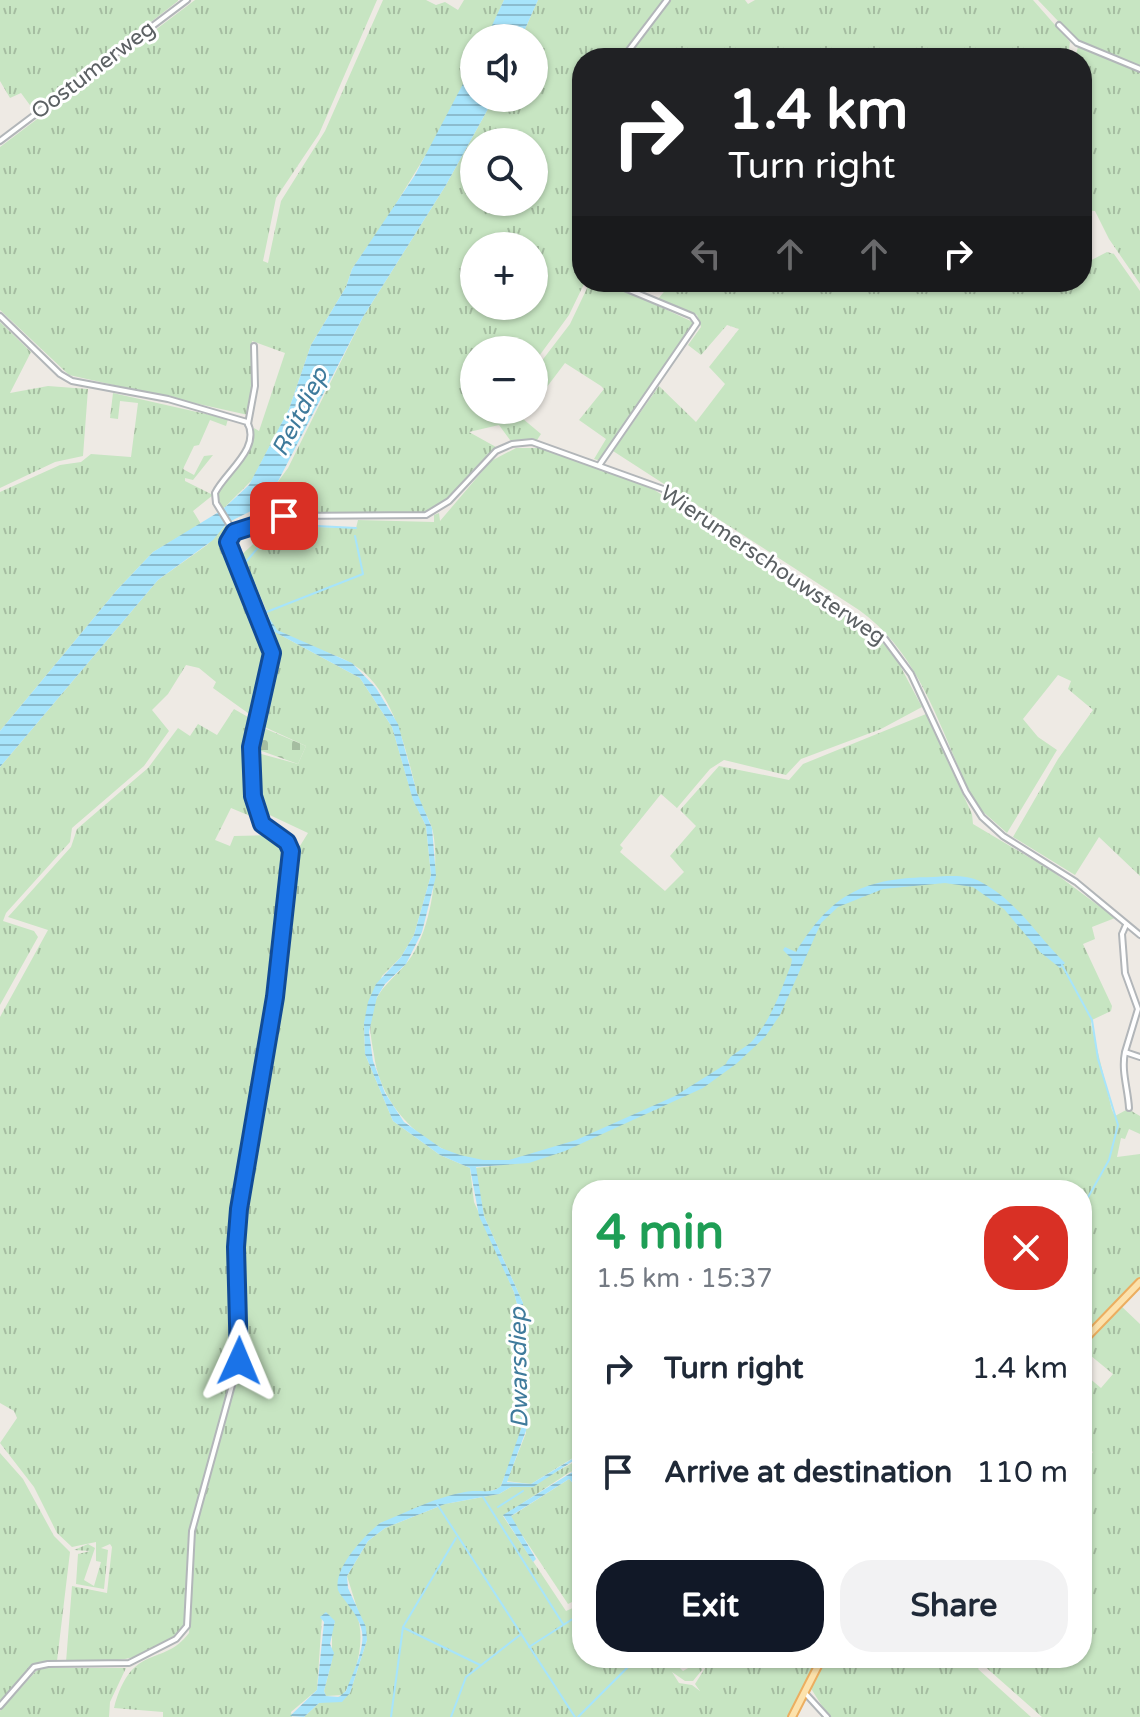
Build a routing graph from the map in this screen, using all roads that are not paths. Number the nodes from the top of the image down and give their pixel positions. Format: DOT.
graph roads {
  1 [pos="187,0"];
  2 [pos="667,0"];
  3 [pos="1059,25"];
  4 [pos="631,48"];
  5 [pos="1089,48"];
  6 [pos="1092,49"];
  7 [pos="1140,69"];
  8 [pos="0,141"];
  9 [pos="634,292"];
  10 [pos="0,316"];
  11 [pos="254,346"];
  12 [pos="248,424"];
  13 [pos="600,464"];
  14 [pos="234,532"];
  15 [pos="1126,925"];
  16 [pos="1140,935"];
  17 [pos="1139,1009"];
  18 [pos="1125,1052"];
  19 [pos="1140,1057"];
  20 [pos="1129,1108"];
  21 [pos="1140,1282"];
  22 [pos="1092,1332"];
  23 [pos="817,1668"];
  24 [pos="805,1693"];
  25 [pos="0,1706"];
  26 [pos="792,1717"];
  27 [pos="827,1717"];
  1 -- 8 [label="street, Oostumerweg"];
  2 -- 4 [label="street"];
  3 -- 5 [label="street"];
  6 -- 7 [label="street"];
  9 -- 13 [label="street"];
  10 -- 12 [label="street"];
  11 -- 12 [label="street"];
  12 -- 14 [label="street"];
  13 -- 14 [label="street, Wierumerschouwsterweg"];
  13 -- 15 [label="street, Wierumerschouwsterweg"];
  14 -- 25 [label="street"];
  15 -- 16 [label="street, Wierumerschouwsterweg"];
  15 -- 17 [label="street"];
  17 -- 18 [label="street"];
  18 -- 19 [label="street"];
  18 -- 20 [label="street"];
  21 -- 22 [label="main road"];
  23 -- 24 [label="main road"];
  24 -- 26 [label="main road"];
  24 -- 27 [label="street"];
}
